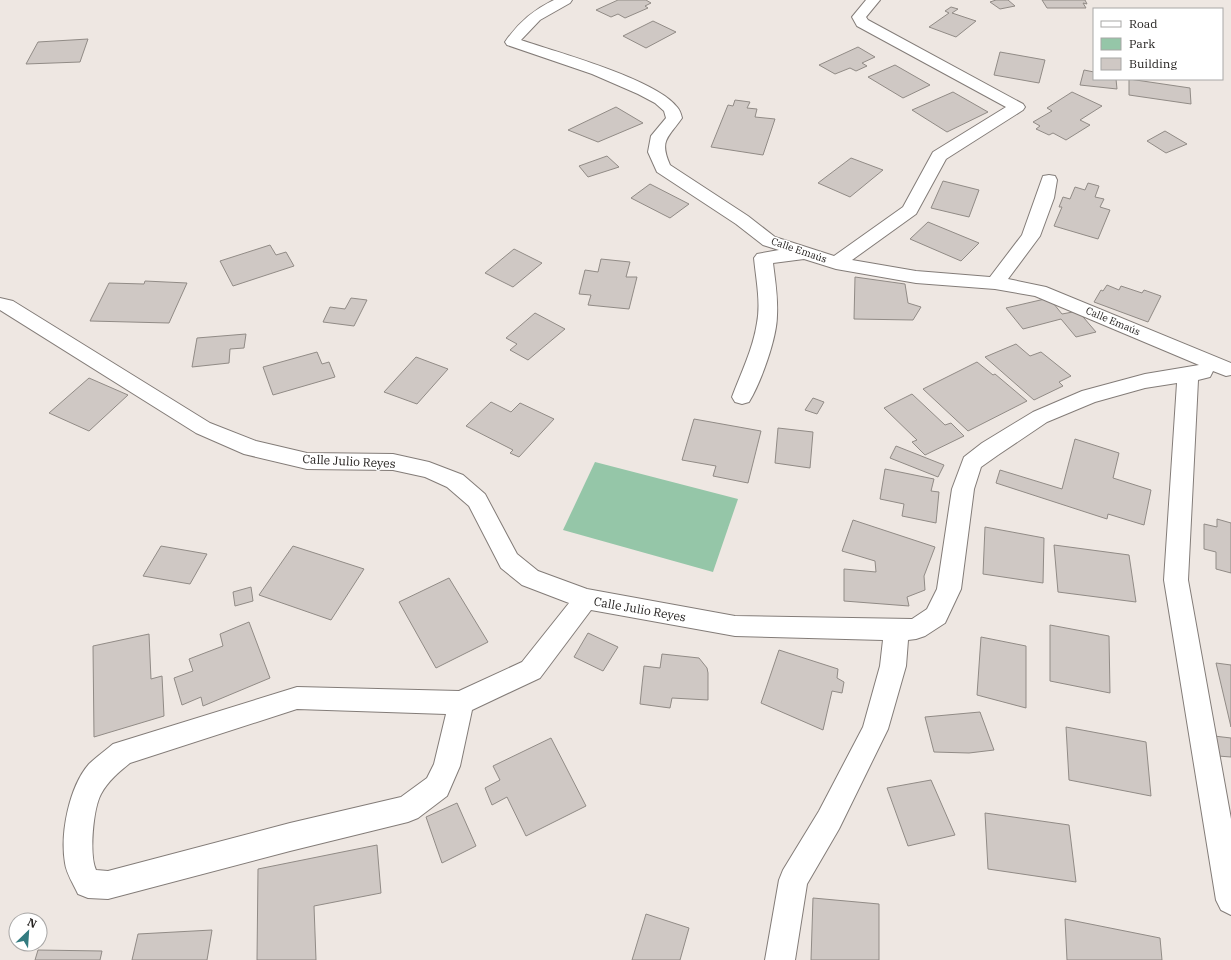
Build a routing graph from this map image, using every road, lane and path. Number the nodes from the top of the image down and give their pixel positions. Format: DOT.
graph roads {
  1 [pos="565,0"];
  2 [pos="873,0"];
  3 [pos="1049,180"];
  4 [pos="806,253"];
  5 [pos="836,263"];
  6 [pos="995,282"];
  7 [pos="0,304"];
  8 [pos="1228,368"];
  9 [pos="1188,374"];
  10 [pos="742,397"];
  11 [pos="586,599"];
  12 [pos="896,630"];
  13 [pos="461,703"];
  14 [pos="1231,900"];
  15 [pos="780,960"];
  1 -- 4 [label="street, Calle Emaús"];
  2 -- 5 [label="street"];
  3 -- 6 [label="street"];
  4 -- 5 [label="street, Calle Emaús"];
  4 -- 10 [label="street"];
  5 -- 6 [label="street, Calle Emaús"];
  6 -- 8 [label="street, Calle Emaús"];
  7 -- 11 [label="street, Calle Julio Reyes"];
  8 -- 9 [label="street, Calle Julio Reyes"];
  9 -- 12 [label="street, Calle Julio Reyes"];
  9 -- 14 [label="street"];
  11 -- 12 [label="street, Calle Julio Reyes"];
  11 -- 13 [label="street"];
  12 -- 15 [label="street"];
  13 -- 13 [label="street"];
}
